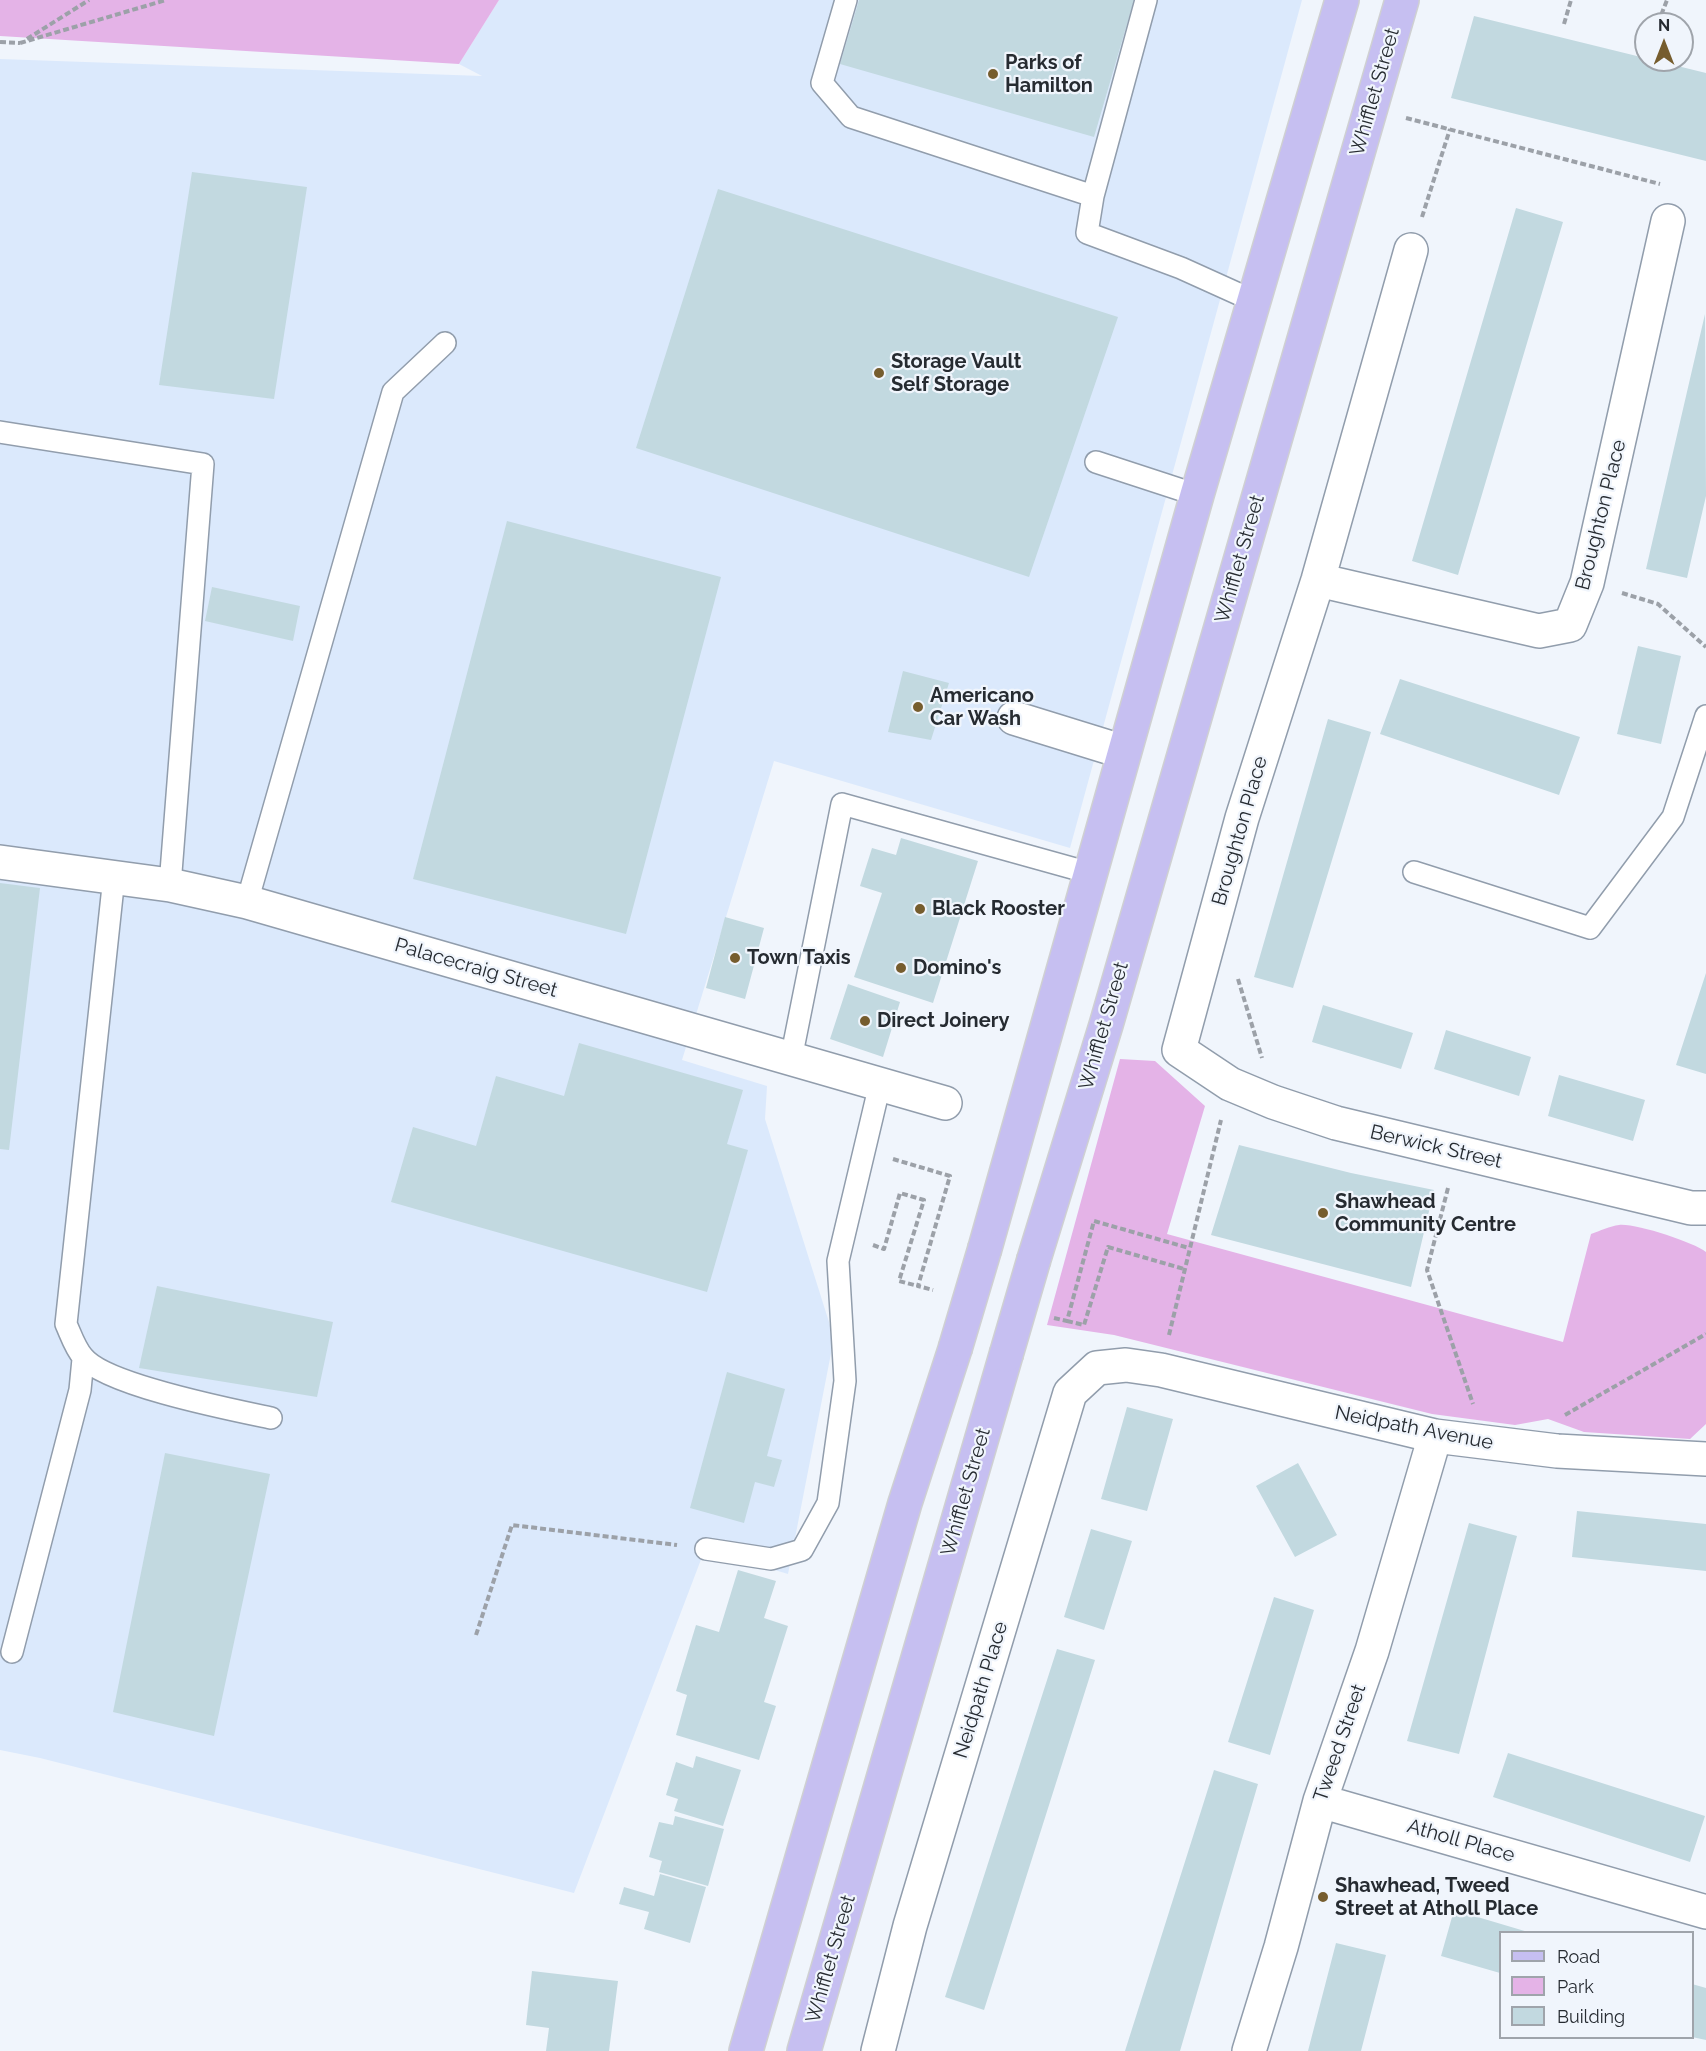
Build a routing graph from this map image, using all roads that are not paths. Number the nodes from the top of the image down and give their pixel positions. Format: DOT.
graph roads {
  1 [pos="846,0"];
  2 [pos="1146,0"];
  3 [pos="1342,0"];
  4 [pos="1402,0"];
  5 [pos="1093,196"];
  6 [pos="1668,221"];
  7 [pos="1412,250"];
  8 [pos="1254,301"];
  9 [pos="445,343"];
  10 [pos="0,432"];
  11 [pos="1096,462"];
  12 [pos="1197,495"];
  13 [pos="1317,580"];
  14 [pos="1706,716"];
  15 [pos="1014,718"];
  16 [pos="1124,752"];
  17 [pos="0,862"];
  18 [pos="1414,872"];
  19 [pos="1090,873"];
  20 [pos="114,877"];
  21 [pos="170,885"];
  22 [pos="247,902"];
  23 [pos="1179,1050"];
  24 [pos="791,1059"];
  25 [pos="880,1084"];
  26 [pos="945,1103"];
  27 [pos="1706,1208"];
  28 [pos="83,1359"];
  29 [pos="1126,1365"];
  30 [pos="271,1418"];
  31 [pos="1435,1436"];
  32 [pos="1706,1459"];
  33 [pos="706,1549"];
  34 [pos="12,1652"];
  35 [pos="1320,1800"];
  36 [pos="1706,1912"];
  37 [pos="746,2051"];
  38 [pos="804,2051"];
  39 [pos="878,2051"];
  40 [pos="1249,2051"];
  1 -- 5 [label="lane"];
  2 -- 5 [label="lane"];
  3 -- 8 [label="main road"];
  4 -- 38 [label="main road, Whifflet Street, bridge"];
  5 -- 8 [label="lane"];
  6 -- 13 [label="street, Broughton Place"];
  7 -- 13 [label="street, Broughton Place"];
  8 -- 12 [label="main road"];
  9 -- 22 [label="lane"];
  10 -- 21 [label="lane"];
  11 -- 12 [label="lane"];
  12 -- 16 [label="main road"];
  13 -- 23 [label="street, Broughton Place"];
  14 -- 18 [label="lane"];
  15 -- 16 [label="street"];
  16 -- 19 [label="main road"];
  17 -- 20 [label="street, Palacecraig Street"];
  19 -- 24 [label="lane"];
  19 -- 37 [label="main road, bridge"];
  20 -- 21 [label="street, Palacecraig Street"];
  20 -- 28 [label="lane"];
  21 -- 22 [label="street, Palacecraig Street"];
  22 -- 24 [label="street, Palacecraig Street"];
  23 -- 27 [label="street, Berwick Street"];
  24 -- 25 [label="street, Palacecraig Street"];
  25 -- 26 [label="street, Palacecraig Street"];
  25 -- 33 [label="lane"];
  28 -- 30 [label="lane"];
  28 -- 34 [label="lane"];
  29 -- 31 [label="street, Neidpath Avenue"];
  29 -- 39 [label="street, Neidpath Place"];
  31 -- 32 [label="street, Neidpath Avenue"];
  31 -- 35 [label="street, Tweed Street"];
  35 -- 36 [label="street, Atholl Place"];
  35 -- 40 [label="street, Tweed Street"];
}
